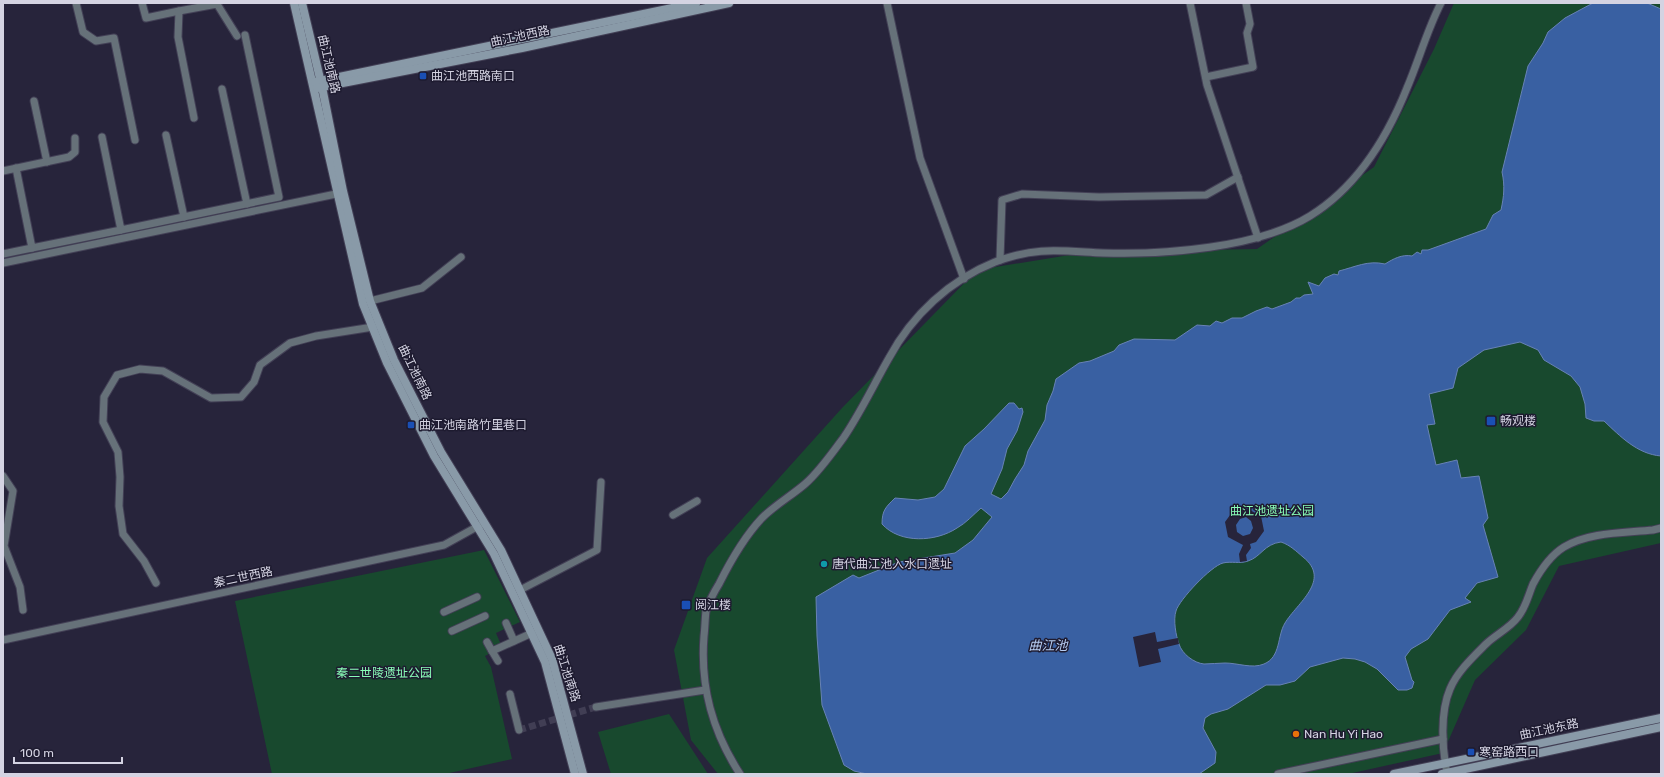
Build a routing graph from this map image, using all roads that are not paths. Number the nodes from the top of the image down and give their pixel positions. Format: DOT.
graph roads {
  1 [pos="76,3"];
  2 [pos="142,3"];
  3 [pos="294,3"];
  4 [pos="302,3"];
  5 [pos="696,3"];
  6 [pos="729,3"];
  7 [pos="887,3"];
  8 [pos="1190,3"];
  9 [pos="1246,3"];
  10 [pos="1441,3"];
  11 [pos="179,11"];
  12 [pos="1206,77"];
  13 [pos="317,85"];
  14 [pos="222,89"];
  15 [pos="34,101"];
  16 [pos="194,118"];
  17 [pos="166,135"];
  18 [pos="102,136"];
  19 [pos="76,138"];
  20 [pos="135,140"];
  21 [pos="47,162"];
  22 [pos="16,168"];
  23 [pos="3,171"];
  24 [pos="1238,177"];
  25 [pos="336,194"];
  26 [pos="247,204"];
  27 [pos="184,217"];
  28 [pos="121,230"];
  29 [pos="1258,238"];
  30 [pos="32,248"];
  31 [pos="3,254"];
  32 [pos="461,257"];
  33 [pos="1000,260"];
  34 [pos="3,263"];
  35 [pos="964,279"];
  36 [pos="370,301"];
  37 [pos="372,327"];
  38 [pos="3,476"];
  39 [pos="601,482"];
  40 [pos="697,501"];
  41 [pos="673,515"];
  42 [pos="480,525"];
  43 [pos="1661,528"];
  44 [pos="156,583"];
  45 [pos="520,590"];
  46 [pos="477,597"];
  47 [pos="23,610"];
  48 [pos="444,612"];
  49 [pos="485,616"];
  50 [pos="506,623"];
  51 [pos="452,631"];
  52 [pos="532,633"];
  53 [pos="3,640"];
  54 [pos="514,641"];
  55 [pos="487,642"];
  56 [pos="492,651"];
  57 [pos="498,662"];
  58 [pos="706,690"];
  59 [pos="510,694"];
  60 [pos="596,707"];
  61 [pos="1661,718"];
  62 [pos="1661,727"];
  63 [pos="519,730"];
  64 [pos="1443,739"];
  65 [pos="1445,763"];
  66 [pos="1444,773"];
  67 [pos="575,774"];
  68 [pos="583,774"];
  69 [pos="740,774"];
  70 [pos="1278,774"];
  71 [pos="1394,774"];
  1 -- 20 [label="street"];
  2 -- 11 [label="street"];
  3 -- 13 [label="main road, 曲江池南路"];
  4 -- 13 [label="main road, 曲江池南路"];
  5 -- 13 [label="main road, 曲江池西路"];
  6 -- 13 [label="main road, 曲江池西路"];
  7 -- 35 [label="street"];
  8 -- 12 [label="street"];
  9 -- 12 [label="street"];
  10 -- 29 [label="street"];
  11 -- 16 [label="street"];
  11 -- 26 [label="street"];
  12 -- 24 [label="street"];
  13 -- 25 [label="main road, 曲江池南路"];
  13 -- 36 [label="main road, 曲江池南路"];
  14 -- 26 [label="street"];
  15 -- 21 [label="street"];
  17 -- 27 [label="street"];
  18 -- 28 [label="street"];
  19 -- 21 [label="street"];
  21 -- 22 [label="street"];
  22 -- 23 [label="street"];
  22 -- 30 [label="street"];
  24 -- 29 [label="street"];
  24 -- 33 [label="street"];
  25 -- 34 [label="street"];
  25 -- 37 [label="main road, 曲江池南路"];
  26 -- 27 [label="street"];
  27 -- 28 [label="street"];
  28 -- 30 [label="street"];
  29 -- 33 [label="street"];
  30 -- 31 [label="street"];
  32 -- 36 [label="street"];
  33 -- 35 [label="street"];
  35 -- 58 [label="street"];
  36 -- 42 [label="main road, 曲江池南路"];
  37 -- 42 [label="main road, 曲江池南路"];
  37 -- 44 [label="street"];
  38 -- 47 [label="street"];
  39 -- 45 [label="street"];
  40 -- 41 [label="street"];
  42 -- 45 [label="main road, 曲江池南路"];
  42 -- 52 [label="main road, 曲江池南路"];
  42 -- 53 [label="street, 秦二世西路"];
  43 -- 64 [label="street"];
  45 -- 68 [label="main road, 曲江池南路"];
  46 -- 48 [label="street"];
  49 -- 51 [label="street"];
  50 -- 54 [label="street"];
  52 -- 54 [label="street"];
  52 -- 67 [label="main road, 曲江池南路"];
  54 -- 56 [label="street"];
  55 -- 56 [label="street"];
  56 -- 57 [label="street"];
  58 -- 60 [label="street"];
  58 -- 69 [label="street"];
  59 -- 63 [label="street"];
  61 -- 65 [label="main road, 曲江池东路"];
  62 -- 66 [label="main road, 曲江池东路"];
  64 -- 65 [label="street"];
  64 -- 70 [label="street"];
  65 -- 66 [label="street"];
  65 -- 71 [label="main road, 曲江池东路"];
}
